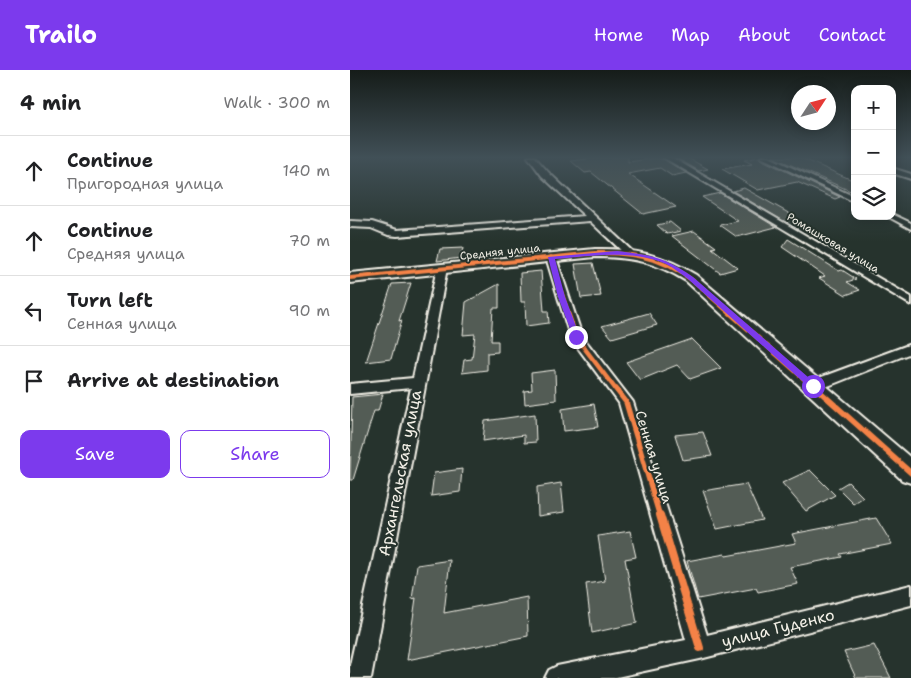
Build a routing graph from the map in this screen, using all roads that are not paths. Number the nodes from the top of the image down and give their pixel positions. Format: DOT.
graph roads {
  1 [pos="558,185"];
  2 [pos="714,185"];
  3 [pos="824,185"];
  4 [pos="851,198"];
  5 [pos="594,218"];
  6 [pos="896,218"];
  7 [pos="350,224"];
  8 [pos="911,226"];
  9 [pos="630,253"];
  10 [pos="551,257"];
  11 [pos="442,268"];
  12 [pos="350,278"];
  13 [pos="911,302"];
  14 [pos="911,348"];
  15 [pos="419,382"];
  16 [pos="813,386"];
  17 [pos="350,389"];
  18 [pos="911,473"];
  19 [pos="911,595"];
  20 [pos="700,648"];
  21 [pos="356,673"];
  22 [pos="557,678"];
  1 -- 5 [label="street"];
  2 -- 13 [label="street, Ромашковая улица"];
  3 -- 4 [label="street"];
  5 -- 7 [label="street"];
  5 -- 9 [label="street"];
  6 -- 8 [label="street"];
  9 -- 10 [label="street, Средняя улица"];
  9 -- 16 [label="street, Средняя улица"];
  10 -- 11 [label="street, Средняя улица"];
  10 -- 20 [label="street, Сенная улица"];
  11 -- 12 [label="street, Средняя улица"];
  11 -- 15 [label="street, Архангельская улица"];
  14 -- 16 [label="street"];
  15 -- 17 [label="street"];
  15 -- 21 [label="street, Архангельская улица"];
  16 -- 18 [label="street, Средняя улица"];
  19 -- 20 [label="street, улица Гуденко"];
  20 -- 22 [label="street, улица Гуденко"];
}
